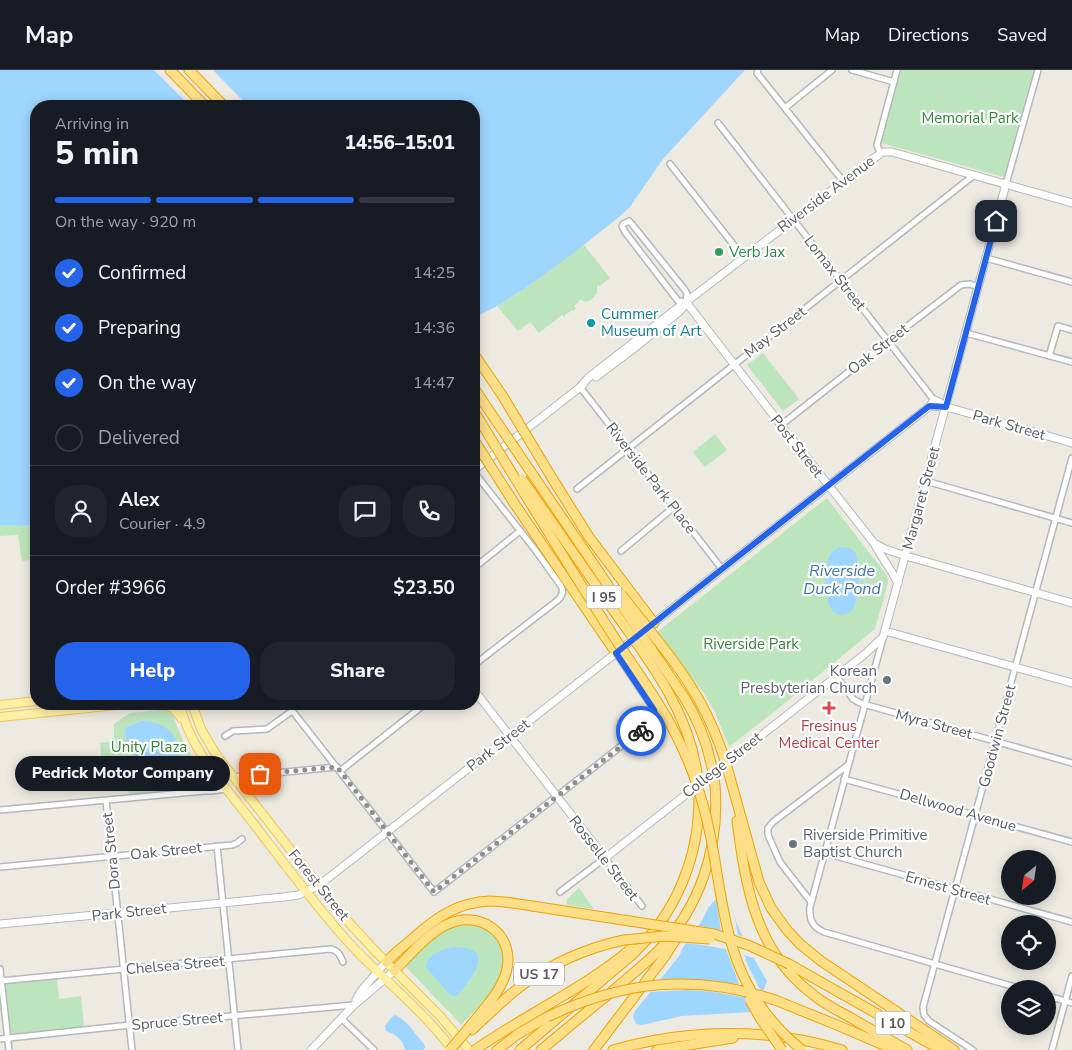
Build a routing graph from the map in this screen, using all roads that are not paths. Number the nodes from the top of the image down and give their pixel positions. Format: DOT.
graph roads {
  1 [pos="170,70"];
  2 [pos="189,70"];
  3 [pos="832,70"];
  4 [pos="852,70"];
  5 [pos="897,70"];
  6 [pos="1038,70"];
  7 [pos="758,71"];
  8 [pos="894,82"];
  9 [pos="199,100"];
  10 [pos="218,100"];
  11 [pos="786,108"];
  12 [pos="718,123"];
  13 [pos="880,153"];
  14 [pos="670,164"];
  15 [pos="974,175"];
  16 [pos="842,181"];
  17 [pos="1006,184"];
  18 [pos="1072,203"];
  19 [pos="793,220"];
  20 [pos="744,258"];
  21 [pos="986,258"];
  22 [pos="841,281"];
  23 [pos="1072,282"];
  24 [pos="978,287"];
  25 [pos="686,302"];
  26 [pos="1072,330"];
  27 [pos="966,333"];
  28 [pos="888,341"];
  29 [pos="1050,356"];
  30 [pos="1072,362"];
  31 [pos="480,363"];
  32 [pos="733,364"];
  33 [pos="580,386"];
  34 [pos="480,397"];
  35 [pos="932,403"];
  36 [pos="946,407"];
  37 [pos="480,420"];
  38 [pos="480,421"];
  39 [pos="781,425"];
  40 [pos="1072,442"];
  41 [pos="628,448"];
  42 [pos="480,449"];
  43 [pos="1072,458"];
  44 [pos="480,466"];
  45 [pos="480,479"];
  46 [pos="926,481"];
  47 [pos="829,485"];
  48 [pos="577,488"];
  49 [pos="674,508"];
  50 [pos="558,511"];
  51 [pos="1056,518"];
  52 [pos="1072,523"];
  53 [pos="520,531"];
  54 [pos="874,543"];
  55 [pos="621,551"];
  56 [pos="906,556"];
  57 [pos="480,563"];
  58 [pos="722,569"];
  59 [pos="898,583"];
  60 [pos="1036,592"];
  61 [pos="1072,603"];
  62 [pos="654,623"];
  63 [pos="884,634"];
  64 [pos="616,653"];
  65 [pos="480,660"];
  66 [pos="1016,667"];
  67 [pos="836,676"];
  68 [pos="1072,683"];
  69 [pos="480,698"];
  70 [pos="30,702"];
  71 [pos="0,705"];
  72 [pos="864,705"];
  73 [pos="58,710"];
  74 [pos="175,710"];
  75 [pos="181,710"];
  76 [pos="194,710"];
  77 [pos="417,710"];
  78 [pos="292,711"];
  79 [pos="0,718"];
  80 [pos="184,721"];
  81 [pos="225,736"];
  82 [pos="510,736"];
  83 [pos="995,741"];
  84 [pos="1072,762"];
  85 [pos="848,764"];
  86 [pos="338,769"];
  87 [pos="215,774"];
  88 [pos="730,774"];
  89 [pos="233,777"];
  90 [pos="844,779"];
  91 [pos="226,789"];
  92 [pos="204,791"];
  93 [pos="557,797"];
  94 [pos="106,801"];
  95 [pos="0,810"];
  96 [pos="975,815"];
  97 [pos="387,832"];
  98 [pos="242,839"];
  99 [pos="1072,842"];
  100 [pos="218,846"];
  101 [pos="825,853"];
  102 [pos="112,857"];
  103 [pos="605,858"];
  104 [pos="0,867"];
  105 [pos="318,886"];
  106 [pos="699,889"];
  107 [pos="955,890"];
  108 [pos="307,892"];
  109 [pos="560,892"];
  110 [pos="811,902"];
  111 [pos="223,903"];
  112 [pos="642,906"];
  113 [pos="670,908"];
  114 [pos="118,913"];
  115 [pos="1072,922"];
  116 [pos="0,924"];
  117 [pos="735,957"];
  118 [pos="229,959"];
  119 [pos="344,962"];
  120 [pos="386,962"];
  121 [pos="789,964"];
  122 [pos="935,964"];
  123 [pos="0,968"];
  124 [pos="124,969"];
  125 [pos="394,970"];
  126 [pos="378,971"];
  127 [pos="1072,976"];
  128 [pos="385,978"];
  129 [pos="1,981"];
  130 [pos="1001,983"];
  131 [pos="1056,998"];
  132 [pos="1065,1001"];
  133 [pos="1072,1003"];
  134 [pos="354,1005"];
  135 [pos="235,1016"];
  136 [pos="341,1018"];
  137 [pos="130,1025"];
  138 [pos="468,1031"];
  139 [pos="780,1036"];
  140 [pos="8,1038"];
  141 [pos="0,1039"];
  142 [pos="477,1048"];
  143 [pos="9,1050"];
  144 [pos="132,1050"];
  145 [pos="238,1050"];
  146 [pos="311,1050"];
  147 [pos="374,1050"];
  148 [pos="452,1050"];
  149 [pos="469,1050"];
  150 [pos="497,1050"];
  151 [pos="520,1050"];
  152 [pos="541,1050"];
  153 [pos="594,1050"];
  154 [pos="613,1050"];
  155 [pos="657,1050"];
  156 [pos="782,1050"];
  157 [pos="802,1050"];
  158 [pos="842,1050"];
  159 [pos="894,1050"];
  160 [pos="907,1050"];
  161 [pos="941,1050"];
  162 [pos="954,1050"];
  163 [pos="973,1050"];
  164 [pos="1052,1050"];
  1 -- 9 [label="highway"];
  2 -- 10 [label="highway"];
  3 -- 11 [label="street"];
  4 -- 8 [label="street"];
  5 -- 8 [label="street"];
  6 -- 17 [label="street, Margaret Street"];
  7 -- 11 [label="street"];
  8 -- 13 [label="street"];
  11 -- 16 [label="street"];
  12 -- 19 [label="street, Lomax Street"];
  13 -- 15 [label="street, Riverside Avenue"];
  13 -- 16 [label="street, Riverside Avenue"];
  14 -- 20 [label="street"];
  15 -- 17 [label="street, Riverside Avenue"];
  15 -- 22 [label="street, May Street"];
  16 -- 19 [label="street, Riverside Avenue"];
  17 -- 18 [label="street, Riverside Avenue"];
  17 -- 21 [label="street, Margaret Street"];
  19 -- 20 [label="street, Riverside Avenue"];
  19 -- 22 [label="street, Lomax Street"];
  20 -- 25 [label="street, Riverside Avenue"];
  21 -- 23 [label="street"];
  21 -- 24 [label="street, Margaret Street"];
  22 -- 28 [label="street, Lomax Street"];
  22 -- 32 [label="street, May Street"];
  24 -- 27 [label="street, Margaret Street"];
  24 -- 28 [label="street, Oak Street"];
  25 -- 25 [label="street, Post Street"];
  25 -- 32 [label="street, Post Street"];
  25 -- 33 [label="street, Riverside Avenue"];
  26 -- 29 [label="street"];
  27 -- 29 [label="street"];
  27 -- 36 [label="street, Margaret Street"];
  28 -- 35 [label="street, Lomax Street"];
  28 -- 39 [label="street, Oak Street"];
  29 -- 30 [label="street"];
  31 -- 62 [label="highway, bridge"];
  32 -- 39 [label="street, Post Street"];
  32 -- 41 [label="street, May Street"];
  33 -- 41 [label="street, Riverside Park Place"];
  33 -- 44 [label="street, Riverside Avenue"];
  34 -- 50 [label="highway, I 95, bridge"];
  35 -- 36 [label="street, Park Street"];
  35 -- 47 [label="street, Park Street"];
  36 -- 40 [label="street, Park Street"];
  36 -- 46 [label="street, Margaret Street"];
  37 -- 113 [label="highway, I 95, bridge"];
  38 -- 117 [label="highway, bridge"];
  39 -- 47 [label="street, Post Street"];
  41 -- 48 [label="street, May Street"];
  41 -- 49 [label="street, Riverside Park Place"];
  42 -- 64 [label="highway, bridge"];
  43 -- 51 [label="street, Goodwin Street"];
  45 -- 53 [label="street"];
  46 -- 51 [label="street"];
  46 -- 56 [label="street, Margaret Street"];
  47 -- 54 [label="street, Post Street"];
  47 -- 58 [label="street, Park Street"];
  49 -- 55 [label="street"];
  49 -- 58 [label="street, Riverside Park Place"];
  50 -- 88 [label="highway, bridge"];
  50 -- 106 [label="highway, I 95, bridge"];
  51 -- 52 [label="street"];
  51 -- 60 [label="street, Goodwin Street"];
  53 -- 57 [label="street"];
  53 -- 65 [label="street"];
  54 -- 56 [label="street, Post Street"];
  54 -- 59 [label="street"];
  56 -- 59 [label="street, Margaret Street"];
  56 -- 60 [label="street, Post Street"];
  58 -- 62 [label="street, Park Street"];
  59 -- 63 [label="street, Margaret Street"];
  60 -- 61 [label="street, Post Street"];
  60 -- 66 [label="street, Goodwin Street"];
  62 -- 64 [label="street, Park Street"];
  63 -- 66 [label="street"];
  63 -- 67 [label="street, College Street"];
  63 -- 72 [label="street, Margaret Street"];
  64 -- 82 [label="street, Park Street"];
  64 -- 93 [label="street"];
  66 -- 68 [label="street"];
  66 -- 83 [label="street, Goodwin Street"];
  67 -- 72 [label="street, Myra Street"];
  67 -- 103 [label="street, College Street"];
  69 -- 82 [label="street, Rosselle Street"];
  70 -- 71 [label="main road"];
  72 -- 83 [label="street, Myra Street"];
  72 -- 85 [label="street, Margaret Street"];
  73 -- 79 [label="main road"];
  74 -- 80 [label="main road"];
  75 -- 80 [label="main road, Forest Street"];
  76 -- 89 [label="main road, Forest Street"];
  77 -- 86 [label="street"];
  78 -- 81 [label="street"];
  78 -- 86 [label="street"];
  80 -- 87 [label="main road, Forest Street"];
  82 -- 93 [label="street, Rosselle Street"];
  82 -- 97 [label="street, Park Street"];
  83 -- 84 [label="street, Myra Street"];
  83 -- 96 [label="street, Goodwin Street"];
  85 -- 90 [label="street, Margaret Street"];
  85 -- 110 [label="street"];
  86 -- 89 [label="street"];
  86 -- 97 [label="street"];
  87 -- 91 [label="main road, Forest Street"];
  87 -- 92 [label="street"];
  88 -- 160 [label="highway"];
  88 -- 162 [label="highway"];
  89 -- 105 [label="main road, Forest Street"];
  90 -- 96 [label="street, Dellwood Avenue"];
  90 -- 101 [label="street, Margaret Street"];
  91 -- 92 [label="street"];
  91 -- 108 [label="main road, Forest Street"];
  92 -- 94 [label="street"];
  93 -- 97 [label="street"];
  93 -- 103 [label="street, Rosselle Street"];
  94 -- 95 [label="street"];
  94 -- 102 [label="street, Dora Street"];
  96 -- 99 [label="street, Dellwood Avenue"];
  96 -- 107 [label="street, Goodwin Street"];
  97 -- 105 [label="street, Park Street"];
  98 -- 100 [label="street, Oak Street"];
  100 -- 102 [label="street, Oak Street"];
  100 -- 111 [label="street"];
  101 -- 107 [label="street, Ernest Street"];
  101 -- 110 [label="street, Margaret Street"];
  102 -- 104 [label="street, Oak Street"];
  102 -- 114 [label="street, Dora Street"];
  103 -- 109 [label="street, College Street"];
  103 -- 112 [label="street, Rosselle Street"];
  105 -- 108 [label="street, Park Street"];
  105 -- 120 [label="main road, Forest Street"];
  106 -- 152 [label="highway, I 95"];
  106 -- 153 [label="highway"];
  107 -- 115 [label="street, Ernest Street"];
  107 -- 122 [label="street, Goodwin Street"];
  108 -- 111 [label="street, Park Street"];
  108 -- 126 [label="main road, Forest Street"];
  110 -- 122 [label="street, Margaret Street"];
  111 -- 114 [label="street, Park Street"];
  111 -- 118 [label="street"];
  113 -- 142 [label="highway"];
  113 -- 151 [label="highway, I 95"];
  114 -- 116 [label="street, Park Street"];
  114 -- 124 [label="street, Dora Street"];
  117 -- 156 [label="highway, bridge"];
  117 -- 157 [label="highway, bridge"];
  118 -- 119 [label="street, Chelsea Street"];
  118 -- 124 [label="street, Chelsea Street"];
  118 -- 135 [label="street"];
  120 -- 121 [label="highway, bridge"];
  120 -- 125 [label="main road, Forest Street"];
  120 -- 126 [label="street"];
  121 -- 138 [label="highway, US 17, bridge"];
  121 -- 161 [label="highway, I 10"];
  122 -- 130 [label="street"];
  122 -- 163 [label="street, Goodwin Street"];
  123 -- 129 [label="street"];
  124 -- 129 [label="street, Chelsea Street"];
  124 -- 137 [label="street, Dora Street"];
  125 -- 128 [label="street"];
  125 -- 138 [label="highway"];
  125 -- 149 [label="main road, Forest Street"];
  126 -- 128 [label="main road, Forest Street"];
  126 -- 134 [label="street"];
  127 -- 132 [label="street"];
  128 -- 134 [label="street"];
  128 -- 148 [label="main road, Forest Street"];
  129 -- 140 [label="street"];
  131 -- 132 [label="street"];
  132 -- 133 [label="street"];
  132 -- 164 [label="street"];
  134 -- 135 [label="street, Spruce Street"];
  134 -- 136 [label="street"];
  135 -- 137 [label="street, Spruce Street"];
  135 -- 145 [label="street"];
  136 -- 146 [label="street"];
  136 -- 147 [label="street"];
  137 -- 140 [label="street, Spruce Street"];
  137 -- 144 [label="street, Dora Street"];
  138 -- 148 [label="highway, bridge"];
  139 -- 154 [label="highway"];
  139 -- 155 [label="highway"];
  139 -- 158 [label="highway"];
  140 -- 141 [label="street, Spruce Street"];
  140 -- 143 [label="street"];
  150 -- 159 [label="highway, bridge"];
}
